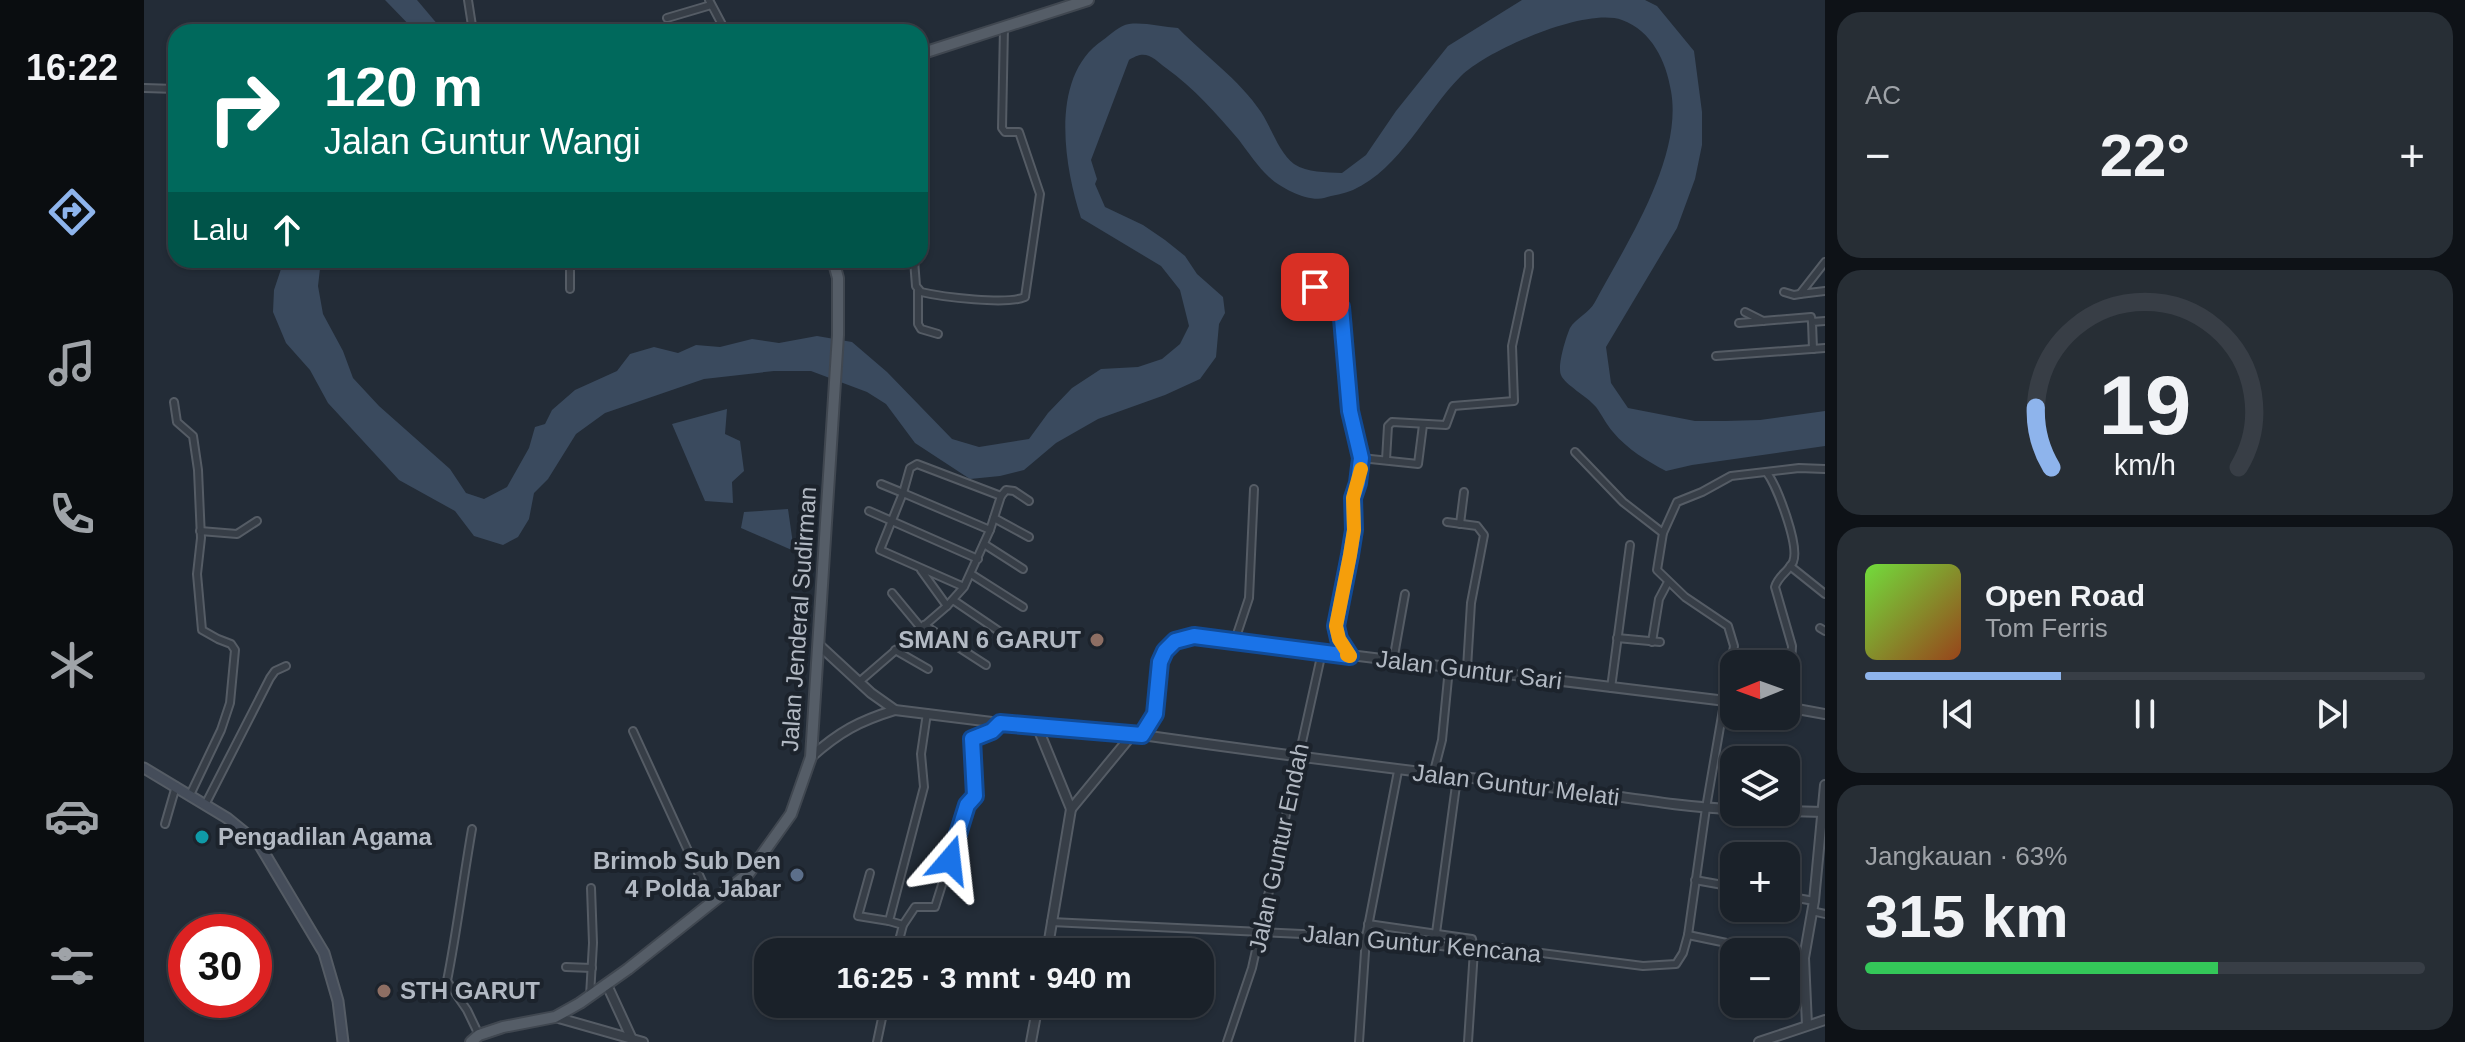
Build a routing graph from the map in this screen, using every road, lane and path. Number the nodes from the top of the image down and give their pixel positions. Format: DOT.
graph roads {
  1 [pos="468,0"];
  2 [pos="1088,0"];
  3 [pos="710,2"];
  4 [pos="667,18"];
  5 [pos="472,24"];
  6 [pos="722,24"];
  7 [pos="1004,27"];
  8 [pos="928,51"];
  9 [pos="144,88"];
  10 [pos="168,89"];
  11 [pos="1529,254"];
  12 [pos="1825,262"];
  13 [pos="570,268"];
  14 [pos="835,268"];
  15 [pos="915,268"];
  16 [pos="1305,275"];
  17 [pos="570,289"];
  18 [pos="918,291"];
  19 [pos="1825,291"];
  20 [pos="1784,292"];
  21 [pos="1800,294"];
  22 [pos="1745,312"];
  23 [pos="1763,321"];
  24 [pos="1825,321"];
  25 [pos="1812,322"];
  26 [pos="1739,323"];
  27 [pos="938,334"];
  28 [pos="1825,348"];
  29 [pos="1813,349"];
  30 [pos="1716,356"];
  31 [pos="174,402"];
  32 [pos="1423,425"];
  33 [pos="1575,452"];
  34 [pos="1361,458"];
  35 [pos="1386,460"];
  36 [pos="1825,469"];
  37 [pos="1767,473"];
  38 [pos="881,484"];
  39 [pos="1254,489"];
  40 [pos="1464,492"];
  41 [pos="903,493"];
  42 [pos="1001,496"];
  43 [pos="1029,501"];
  44 [pos="869,511"];
  45 [pos="994,518"];
  46 [pos="890,520"];
  47 [pos="257,521"];
  48 [pos="1447,522"];
  49 [pos="1460,524"];
  50 [pos="990,530"];
  51 [pos="200,531"];
  52 [pos="1663,533"];
  53 [pos="1029,537"];
  54 [pos="984,544"];
  55 [pos="1630,545"];
  56 [pos="978,559"];
  57 [pos="1790,566"];
  58 [pos="1023,569"];
  59 [pos="921,570"];
  60 [pos="971,574"];
  61 [pos="1668,582"];
  62 [pos="964,587"];
  63 [pos="892,593"];
  64 [pos="1405,594"];
  65 [pos="1825,594"];
  66 [pos="953,600"];
  67 [pos="947,606"];
  68 [pos="1023,607"];
  69 [pos="922,627"];
  70 [pos="1006,636"];
  71 [pos="1617,638"];
  72 [pos="1235,640"];
  73 [pos="819,645"];
  74 [pos="895,650"];
  75 [pos="1733,650"];
  76 [pos="1792,650"];
  77 [pos="1322,652"];
  78 [pos="1350,656"];
  79 [pos="1393,661"];
  80 [pos="986,665"];
  81 [pos="286,666"];
  82 [pos="1449,668"];
  83 [pos="1467,668"];
  84 [pos="928,669"];
  85 [pos="859,682"];
  86 [pos="1611,688"];
  87 [pos="1720,702"];
  88 [pos="895,710"];
  89 [pos="1800,710"];
  90 [pos="927,712"];
  91 [pos="1825,714"];
  92 [pos="1000,723"];
  93 [pos="1037,726"];
  94 [pos="1720,726"];
  95 [pos="633,731"];
  96 [pos="1132,735"];
  97 [pos="1142,735"];
  98 [pos="811,757"];
  99 [pos="1299,757"];
  100 [pos="145,771"];
  101 [pos="1398,771"];
  102 [pos="1433,775"];
  103 [pos="1457,778"];
  104 [pos="1825,785"];
  105 [pos="176,786"];
  106 [pos="190,795"];
  107 [pos="205,805"];
  108 [pos="1706,808"];
  109 [pos="1720,808"];
  110 [pos="1071,809"];
  111 [pos="1800,811"];
  112 [pos="1823,812"];
  113 [pos="165,824"];
  114 [pos="472,829"];
  115 [pos="870,873"];
  116 [pos="1695,880"];
  117 [pos="1720,884"];
  118 [pos="591,888"];
  119 [pos="1800,901"];
  120 [pos="712,903"];
  121 [pos="1813,906"];
  122 [pos="1825,914"];
  123 [pos="889,921"];
  124 [pos="1051,922"];
  125 [pos="1368,924"];
  126 [pos="903,925"];
  127 [pos="1261,932"];
  128 [pos="1436,933"];
  129 [pos="1688,935"];
  130 [pos="1366,937"];
  131 [pos="900,938"];
  132 [pos="1049,938"];
  133 [pos="1720,942"];
  134 [pos="1434,944"];
  135 [pos="1474,950"];
  136 [pos="1800,957"];
  137 [pos="1804,958"];
  138 [pos="566,967"];
  139 [pos="592,968"];
  140 [pos="607,985"];
  141 [pos="590,997"];
  142 [pos="555,1017"];
  143 [pos="882,1018"];
  144 [pos="1035,1018"];
  145 [pos="1825,1020"];
  146 [pos="1807,1025"];
  147 [pos="631,1037"];
  148 [pos="475,1039"];
  149 [pos="1771,1040"];
  150 [pos="343,1042"];
  151 [pos="643,1042"];
  152 [pos="877,1042"];
  153 [pos="1031,1042"];
  154 [pos="1227,1042"];
  155 [pos="1359,1042"];
  156 [pos="1468,1042"];
  157 [pos="1759,1042"];
  1 -- 5 [label="street"];
  2 -- 7 [label="main road"];
  3 -- 4 [label="street"];
  3 -- 6 [label="street"];
  7 -- 8 [label="main road"];
  7 -- 18 [label="street"];
  9 -- 10 [label="street"];
  11 -- 32 [label="street"];
  12 -- 21 [label="street"];
  13 -- 17 [label="street"];
  14 -- 73 [label="main road, Jalan Jenderal Sudirman"];
  15 -- 18 [label="street"];
  16 -- 34 [label="street"];
  18 -- 27 [label="street"];
  19 -- 21 [label="street"];
  20 -- 21 [label="street"];
  22 -- 23 [label="street"];
  23 -- 25 [label="street"];
  23 -- 26 [label="street"];
  24 -- 25 [label="street"];
  25 -- 29 [label="street"];
  28 -- 29 [label="street"];
  29 -- 30 [label="street"];
  31 -- 51 [label="street"];
  32 -- 35 [label="street"];
  32 -- 35 [label="street"];
  33 -- 52 [label="street"];
  34 -- 35 [label="street"];
  34 -- 78 [label="street"];
  36 -- 37 [label="street"];
  37 -- 52 [label="street"];
  37 -- 57 [label="street"];
  38 -- 41 [label="street"];
  39 -- 72 [label="street"];
  40 -- 49 [label="street"];
  41 -- 42 [label="street"];
  41 -- 46 [label="street"];
  41 -- 50 [label="street"];
  42 -- 43 [label="street"];
  42 -- 45 [label="street"];
  44 -- 46 [label="street"];
  45 -- 50 [label="street"];
  45 -- 53 [label="street"];
  46 -- 56 [label="street"];
  46 -- 59 [label="street"];
  47 -- 51 [label="street"];
  48 -- 49 [label="street"];
  49 -- 83 [label="street"];
  50 -- 54 [label="street"];
  51 -- 106 [label="street"];
  52 -- 61 [label="street"];
  54 -- 56 [label="street"];
  54 -- 58 [label="street"];
  55 -- 71 [label="street"];
  56 -- 60 [label="street"];
  57 -- 65 [label="street"];
  57 -- 76 [label="street"];
  59 -- 62 [label="street"];
  59 -- 67 [label="street"];
  60 -- 62 [label="street"];
  60 -- 68 [label="street"];
  61 -- 71 [label="street"];
  61 -- 75 [label="street"];
  62 -- 66 [label="street"];
  63 -- 69 [label="street"];
  64 -- 79 [label="street"];
  66 -- 67 [label="street"];
  66 -- 70 [label="street"];
  67 -- 69 [label="street"];
  69 -- 74 [label="street"];
  69 -- 80 [label="street"];
  71 -- 86 [label="street"];
  72 -- 77 [label="street, Jalan Guntur Sari"];
  72 -- 97 [label="street, Jalan Guntur Sari"];
  73 -- 85 [label="street"];
  73 -- 98 [label="main road, Jalan Jenderal Sudirman"];
  74 -- 84 [label="street"];
  74 -- 85 [label="street"];
  77 -- 78 [label="street, Jalan Guntur Sari"];
  77 -- 99 [label="street, Jalan Guntur Endah"];
  78 -- 79 [label="street, Jalan Guntur Sari"];
  79 -- 82 [label="street, Jalan Guntur Sari"];
  81 -- 107 [label="street"];
  82 -- 83 [label="street, Jalan Guntur Sari"];
  82 -- 102 [label="street"];
  83 -- 86 [label="street, Jalan Guntur Sari"];
  85 -- 88 [label="street"];
  86 -- 87 [label="street, Jalan Guntur Sari"];
  88 -- 90 [label="street"];
  88 -- 98 [label="street"];
  89 -- 91 [label="street"];
  90 -- 92 [label="street"];
  90 -- 123 [label="street"];
  92 -- 93 [label="street"];
  92 -- 126 [label="street"];
  93 -- 96 [label="street"];
  93 -- 110 [label="street"];
  94 -- 108 [label="street"];
  95 -- 120 [label="street"];
  96 -- 97 [label="street"];
  96 -- 110 [label="street"];
  97 -- 99 [label="street, Jalan Guntur Melati"];
  98 -- 120 [label="main road, Jalan Jenderal Sudirman"];
  99 -- 101 [label="street, Jalan Guntur Melati"];
  99 -- 127 [label="street, Jalan Guntur Endah"];
  100 -- 105 [label="main road"];
  101 -- 102 [label="street, Jalan Guntur Melati"];
  101 -- 125 [label="street"];
  102 -- 103 [label="street, Jalan Guntur Melati"];
  103 -- 108 [label="street, Jalan Guntur Melati"];
  103 -- 128 [label="street"];
  104 -- 112 [label="street"];
  105 -- 106 [label="main road"];
  105 -- 113 [label="street"];
  106 -- 107 [label="main road"];
  107 -- 150 [label="main road"];
  108 -- 109 [label="street, Jalan Guntur Melati"];
  108 -- 116 [label="street"];
  110 -- 124 [label="street"];
  111 -- 112 [label="street"];
  112 -- 121 [label="street"];
  114 -- 148 [label="street"];
  115 -- 123 [label="street"];
  116 -- 117 [label="street"];
  116 -- 129 [label="street"];
  118 -- 139 [label="street"];
  119 -- 121 [label="street"];
  120 -- 140 [label="main road, Jalan Jenderal Sudirman"];
  121 -- 122 [label="street"];
  121 -- 137 [label="street"];
  123 -- 126 [label="street"];
  124 -- 127 [label="street, Jalan Guntur Kencana"];
  124 -- 132 [label="street"];
  125 -- 128 [label="street"];
  125 -- 130 [label="street"];
  126 -- 131 [label="street"];
  127 -- 130 [label="street, Jalan Guntur Kencana"];
  127 -- 154 [label="street, Jalan Guntur Endah"];
  128 -- 134 [label="street"];
  128 -- 135 [label="street"];
  129 -- 133 [label="street"];
  129 -- 135 [label="street, Jalan Guntur Kencana"];
  130 -- 134 [label="street, Jalan Guntur Kencana"];
  130 -- 155 [label="street"];
  134 -- 135 [label="street, Jalan Guntur Kencana"];
  135 -- 156 [label="street"];
  136 -- 137 [label="street"];
  137 -- 146 [label="street"];
  138 -- 139 [label="street"];
  139 -- 141 [label="street"];
  140 -- 141 [label="main road, Jalan Jenderal Sudirman"];
  140 -- 147 [label="street"];
  141 -- 142 [label="main road, Jalan Jenderal Sudirman"];
  142 -- 147 [label="street"];
  142 -- 148 [label="main road, Jalan Jenderal Sudirman"];
  143 -- 152 [label="street"];
  144 -- 153 [label="street"];
  145 -- 146 [label="street"];
  146 -- 149 [label="street"];
  147 -- 151 [label="street"];
  149 -- 157 [label="street"];
}
